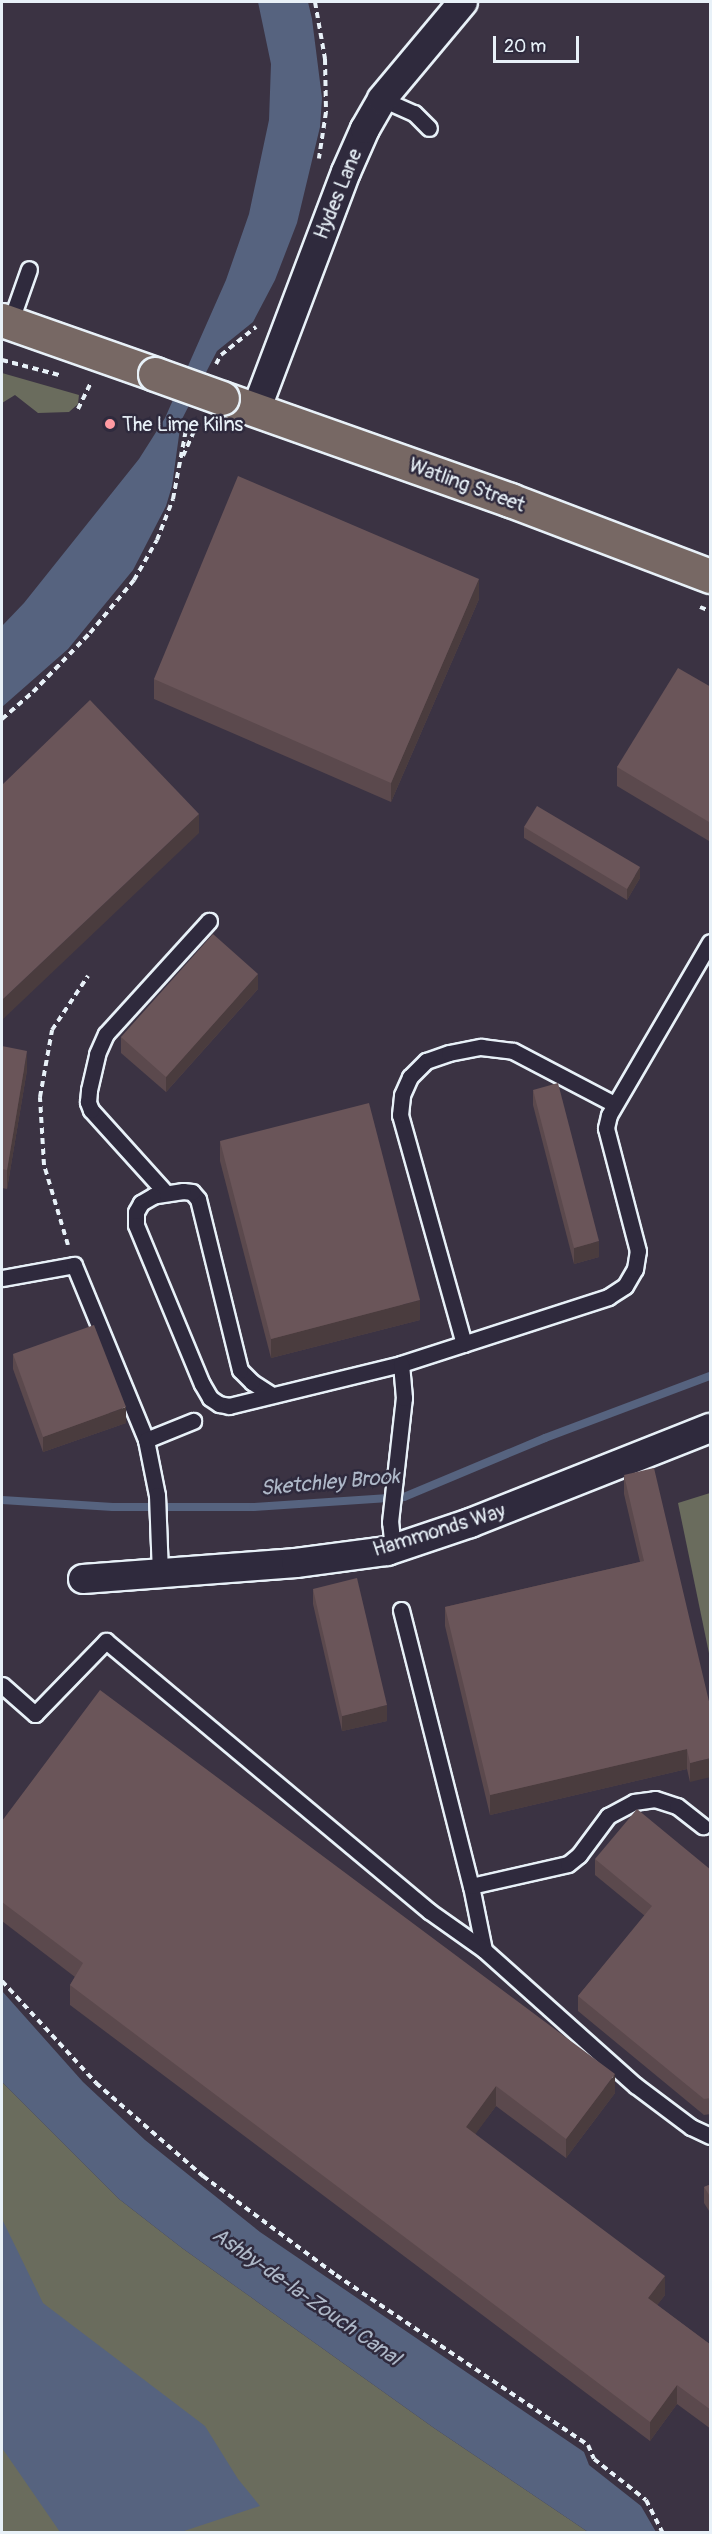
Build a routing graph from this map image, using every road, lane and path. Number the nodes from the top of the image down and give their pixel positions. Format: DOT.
graph roads {
  1 [pos="315,2"];
  2 [pos="462,2"];
  3 [pos="382,99"];
  4 [pos="429,128"];
  5 [pos="318,163"];
  6 [pos="29,268"];
  7 [pos="261,321"];
  8 [pos="5,322"];
  9 [pos="90,384"];
  10 [pos="217,386"];
  11 [pos="78,409"];
  12 [pos="256,410"];
  13 [pos="192,411"];
  14 [pos="195,429"];
  15 [pos="183,458"];
  16 [pos="711,576"];
  17 [pos="2,718"];
  18 [pos="209,921"];
  19 [pos="711,942"];
  20 [pos="88,976"];
  21 [pos="614,1104"];
  22 [pos="166,1193"];
  23 [pos="74,1265"];
  24 [pos="2,1278"];
  25 [pos="464,1344"];
  26 [pos="401,1364"];
  27 [pos="272,1395"];
  28 [pos="193,1421"];
  29 [pos="711,1428"];
  30 [pos="146,1440"];
  31 [pos="392,1536"];
  32 [pos="160,1560"];
  33 [pos="82,1579"];
  34 [pos="401,1610"];
  35 [pos="2,1685"];
  36 [pos="703,1826"];
  37 [pos="471,1886"];
  38 [pos="484,1950"];
  39 [pos="2,1981"];
  40 [pos="711,2136"];
  41 [pos="663,2532"];
  1 -- 5 [label="path"];
  2 -- 3 [label="street, Hydes Lane"];
  3 -- 4 [label="lane"];
  3 -- 12 [label="street, Hydes Lane"];
  6 -- 8 [label="lane"];
  7 -- 10 [label="path"];
  8 -- 10 [label="highway, Watling Street, bridge"];
  9 -- 11 [label="path"];
  10 -- 12 [label="highway, Watling Street"];
  12 -- 16 [label="highway, Watling Street"];
  13 -- 15 [label="path"];
  14 -- 15 [label="path"];
  15 -- 17 [label="path"];
  18 -- 22 [label="lane"];
  19 -- 21 [label="lane"];
  20 -- 23 [label="path"];
  21 -- 25 [label="lane"];
  21 -- 25 [label="lane"];
  22 -- 27 [label="lane"];
  22 -- 27 [label="lane"];
  23 -- 24 [label="lane"];
  23 -- 30 [label="lane"];
  25 -- 26 [label="lane"];
  26 -- 27 [label="lane"];
  26 -- 31 [label="lane"];
  28 -- 30 [label="lane"];
  29 -- 31 [label="street, Hammonds Way"];
  30 -- 32 [label="lane"];
  31 -- 32 [label="street, Hammonds Way"];
  32 -- 33 [label="street, Hammonds Way"];
  34 -- 37 [label="lane"];
  35 -- 38 [label="lane"];
  36 -- 37 [label="lane"];
  37 -- 38 [label="lane"];
  38 -- 40 [label="lane"];
  39 -- 41 [label="path"];
}
